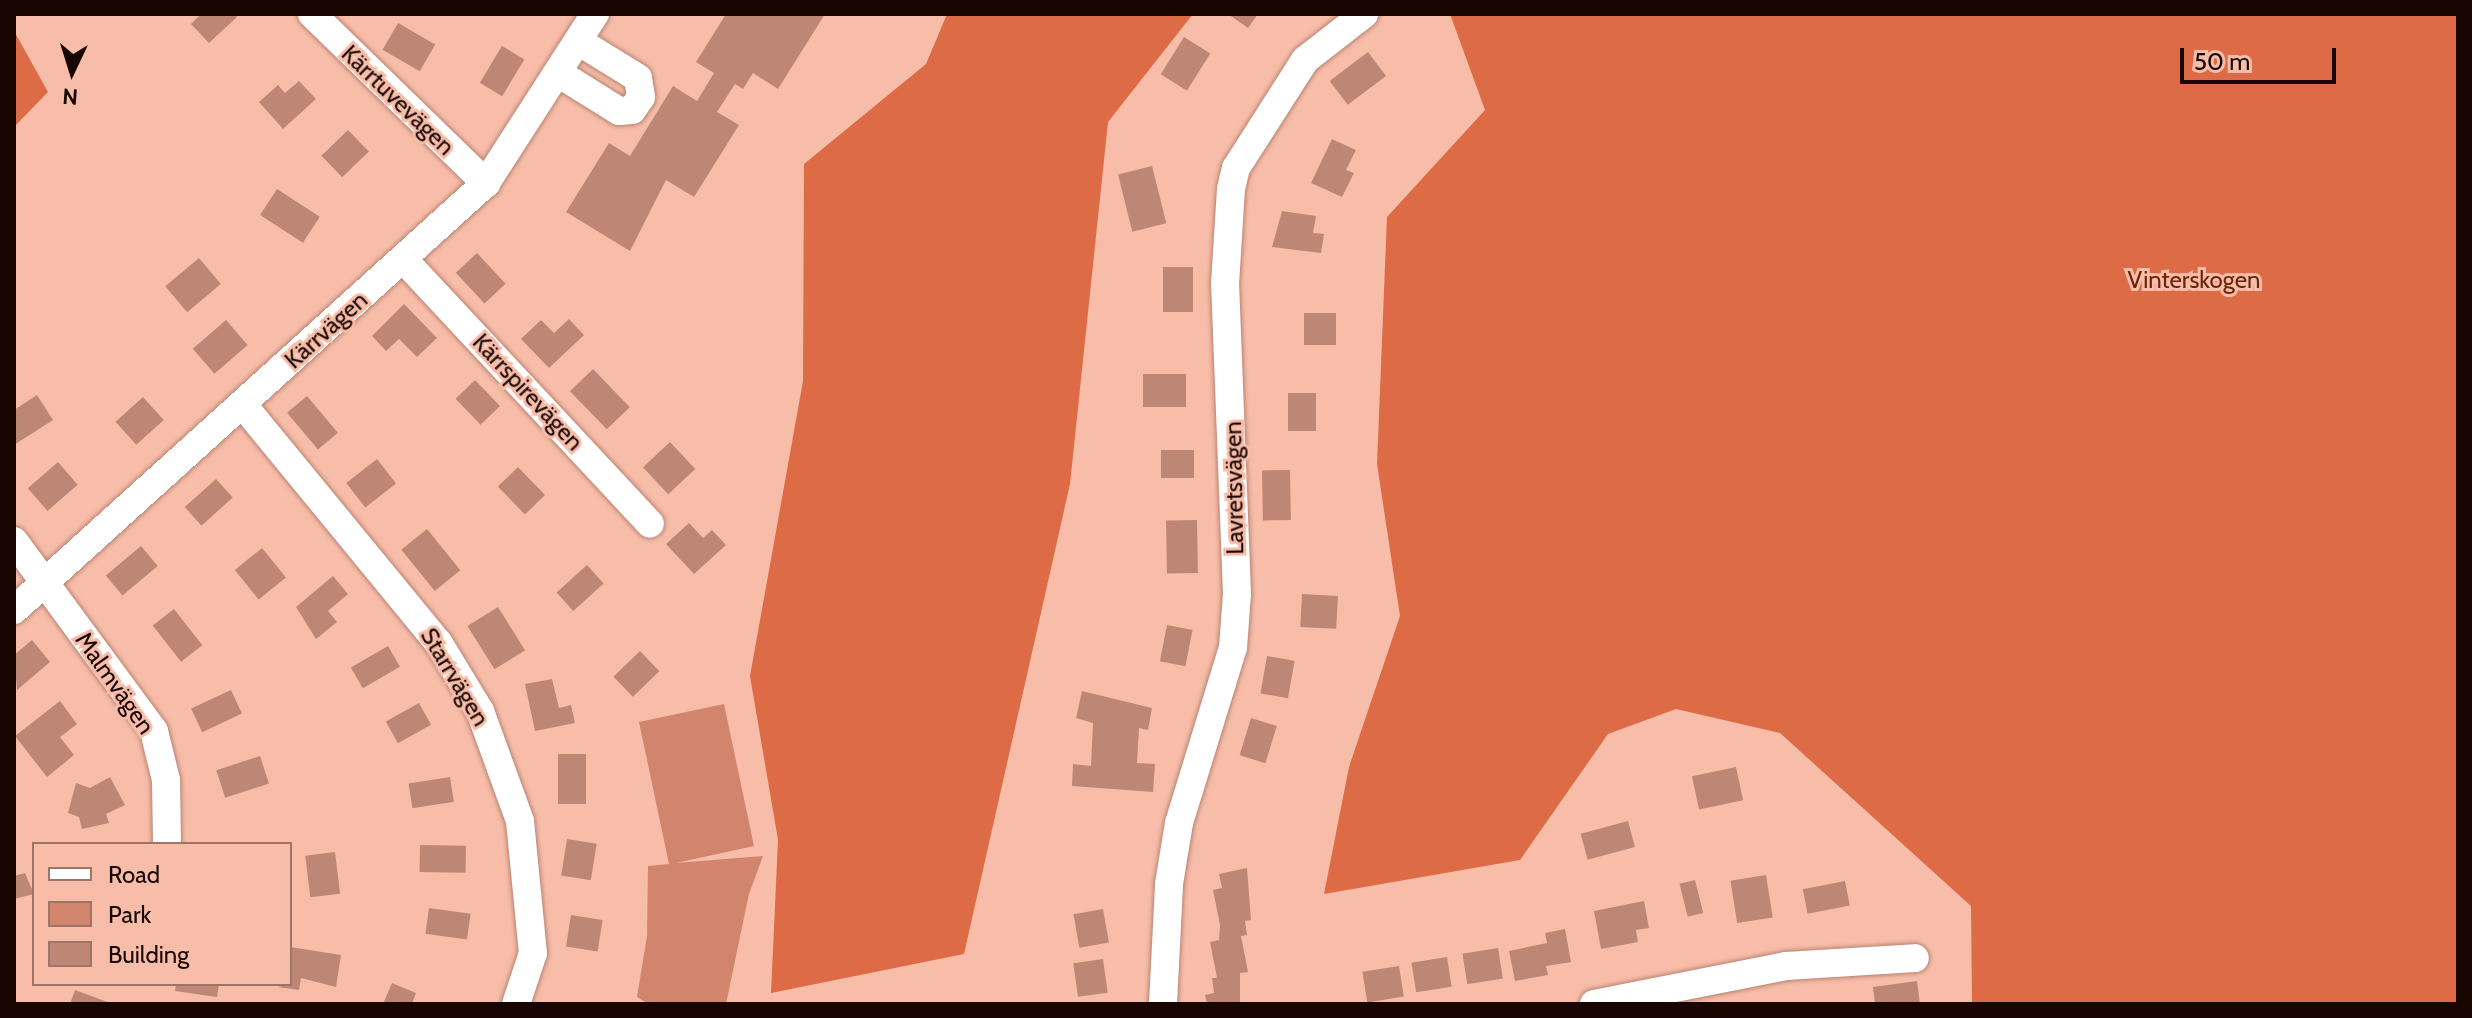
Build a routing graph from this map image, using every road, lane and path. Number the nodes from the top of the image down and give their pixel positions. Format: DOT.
graph roads {
  1 [pos="312,14"];
  2 [pos="595,14"];
  3 [pos="1364,14"];
  4 [pos="578,41"];
  5 [pos="558,73"];
  6 [pos="486,183"];
  7 [pos="405,261"];
  8 [pos="243,405"];
  9 [pos="650,524"];
  10 [pos="14,541"];
  11 [pos="44,584"];
  12 [pos="14,610"];
  13 [pos="167,842"];
  14 [pos="1915,958"];
  15 [pos="516,1004"];
  16 [pos="1163,1004"];
  17 [pos="1594,1004"];
  1 -- 6 [label="street, Kärrtuvevägen"];
  2 -- 4 [label="street, Kärrvägen"];
  3 -- 16 [label="street, Lavretsvägen"];
  4 -- 5 [label="street, Kärrvägen"];
  4 -- 5 [label="street"];
  5 -- 6 [label="street, Kärrvägen"];
  6 -- 7 [label="street, Kärrvägen"];
  7 -- 8 [label="street, Kärrvägen"];
  7 -- 9 [label="street, Kärrspirevägen"];
  8 -- 11 [label="street, Kärrvägen"];
  8 -- 15 [label="street, Starrvägen"];
  10 -- 11 [label="street, Malmvägen"];
  11 -- 12 [label="street, Kärrvägen"];
  11 -- 13 [label="street, Malmvägen"];
  14 -- 17 [label="street"];
}
